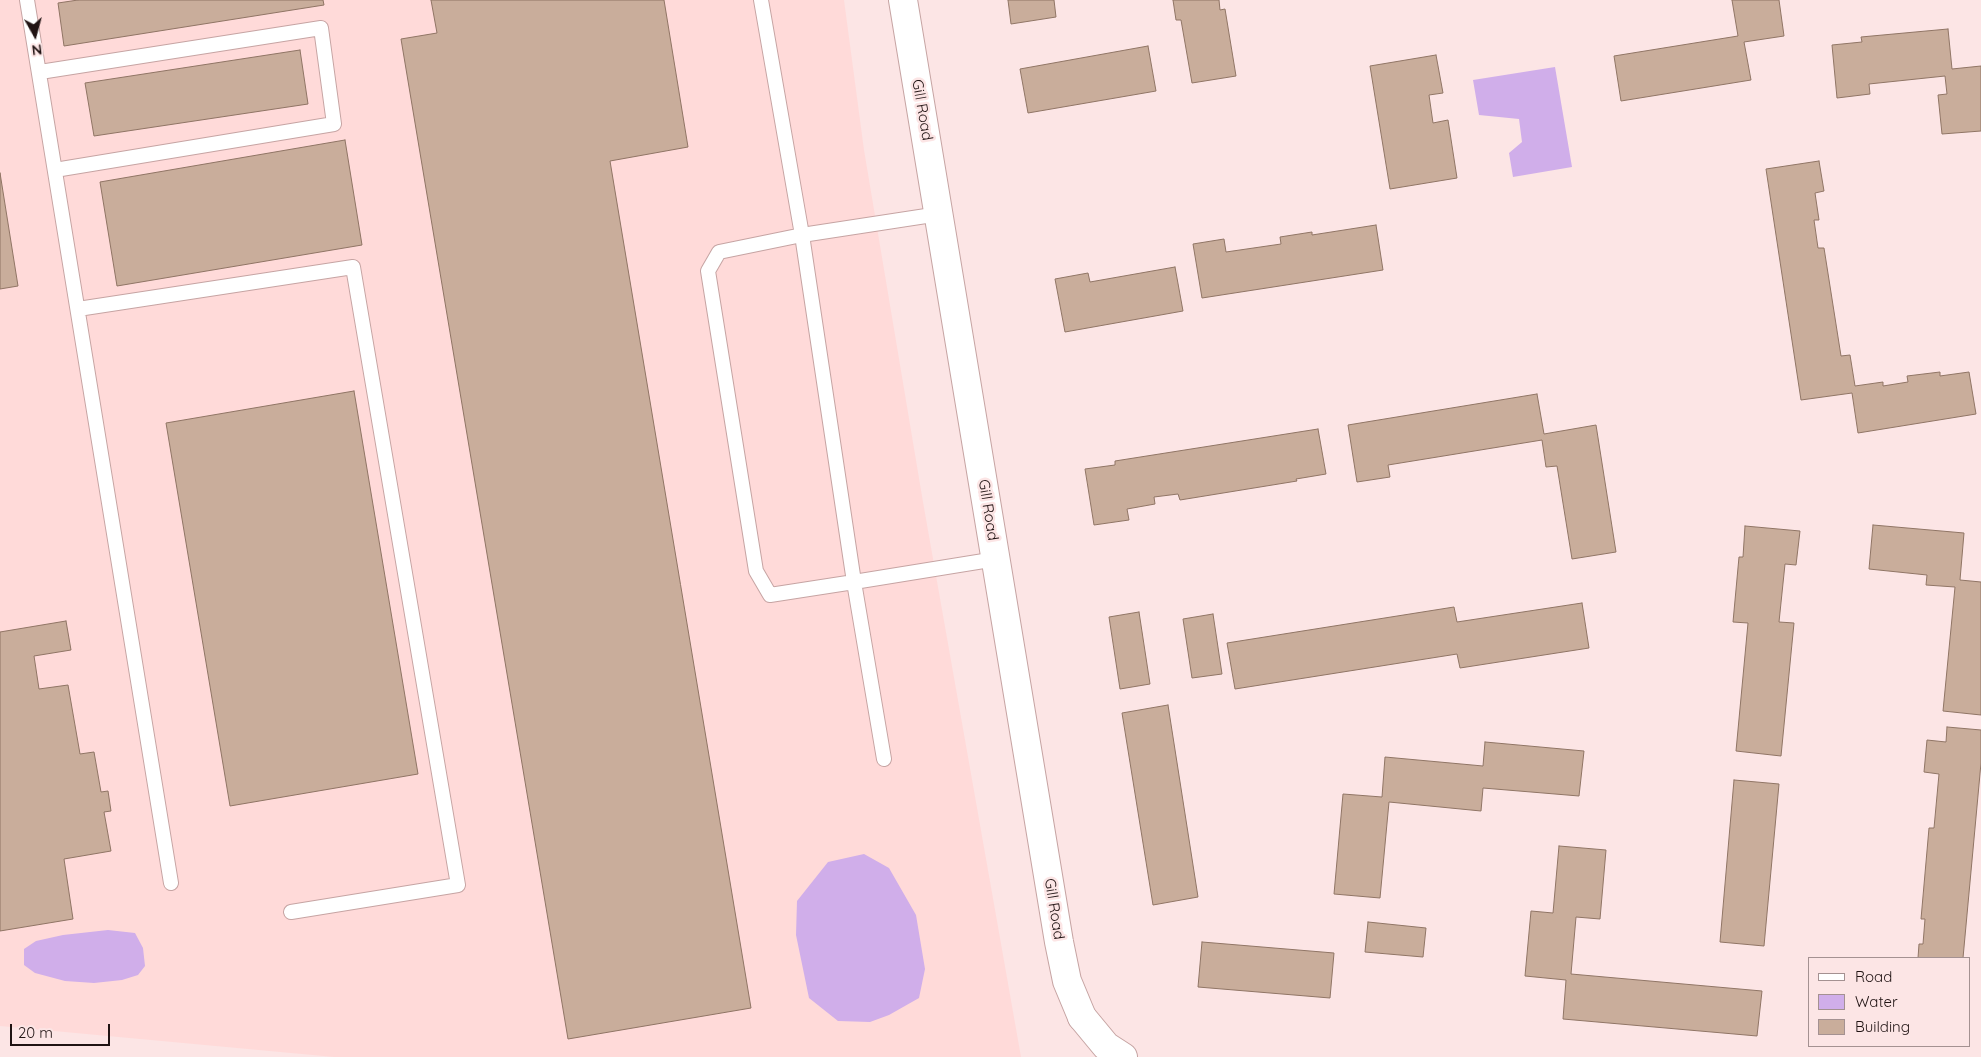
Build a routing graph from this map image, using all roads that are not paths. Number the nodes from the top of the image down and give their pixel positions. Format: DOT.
graph roads {
  1 [pos="27,0"];
  2 [pos="761,0"];
  3 [pos="903,0"];
  4 [pos="40,72"];
  5 [pos="55,170"];
  6 [pos="939,214"];
  7 [pos="802,235"];
  8 [pos="78,309"];
  9 [pos="996,558"];
  10 [pos="854,582"];
  11 [pos="884,759"];
  12 [pos="171,884"];
  13 [pos="291,912"];
  14 [pos="1123,1057"];
  1 -- 4 [label="lane"];
  2 -- 7 [label="lane"];
  3 -- 6 [label="street, Gill Road"];
  4 -- 5 [label="lane"];
  4 -- 5 [label="lane"];
  5 -- 8 [label="lane"];
  6 -- 7 [label="lane"];
  6 -- 9 [label="street, Gill Road"];
  7 -- 10 [label="lane"];
  7 -- 10 [label="lane"];
  8 -- 12 [label="lane"];
  8 -- 13 [label="lane"];
  9 -- 10 [label="lane"];
  9 -- 14 [label="street, Gill Road"];
  10 -- 11 [label="lane"];
}
